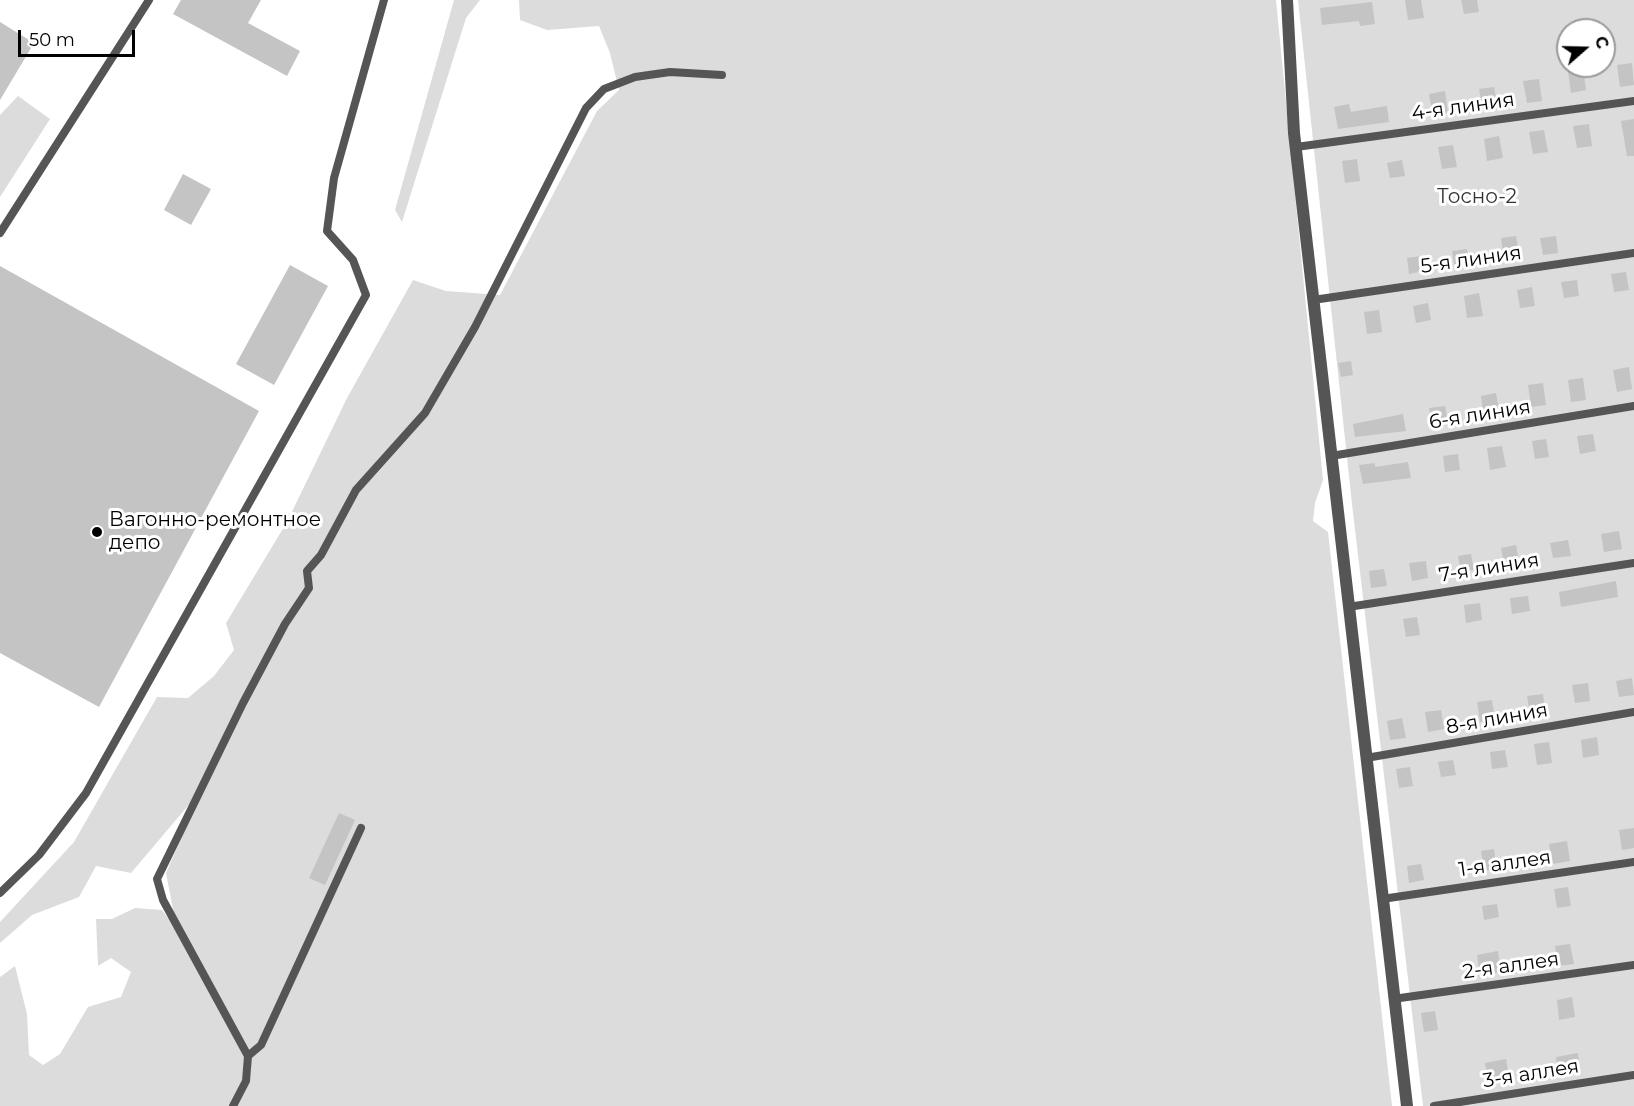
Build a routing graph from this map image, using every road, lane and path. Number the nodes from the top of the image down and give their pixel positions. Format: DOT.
graph roads {
  1 [pos="149,0"];
  2 [pos="384,0"];
  3 [pos="1287,0"];
  4 [pos="722,75"];
  5 [pos="1634,101"];
  6 [pos="1296,147"];
  7 [pos="0,233"];
  8 [pos="1634,253"];
  9 [pos="1313,300"];
  10 [pos="1634,406"];
  11 [pos="1331,456"];
  12 [pos="1634,563"];
  13 [pos="1348,607"];
  14 [pos="1634,712"];
  15 [pos="1366,758"];
  16 [pos="361,828"];
  17 [pos="1634,862"];
  18 [pos="0,893"];
  19 [pos="1382,899"];
  20 [pos="1634,966"];
  21 [pos="1393,999"];
  22 [pos="248,1056"];
  23 [pos="1634,1075"];
  24 [pos="233,1106"];
  25 [pos="1407,1106"];
  26 [pos="1434,1106"];
  1 -- 7 [label="lane"];
  2 -- 18 [label="lane"];
  3 -- 6 [label="street"];
  4 -- 22 [label="lane"];
  5 -- 6 [label="lane, 4-я линия"];
  6 -- 9 [label="street"];
  8 -- 9 [label="lane, 5-я линия"];
  9 -- 11 [label="street"];
  10 -- 11 [label="lane, 6-я линия"];
  11 -- 13 [label="street"];
  12 -- 13 [label="lane, 7-я линия"];
  13 -- 15 [label="street"];
  14 -- 15 [label="lane, 8-я линия"];
  15 -- 19 [label="street"];
  16 -- 22 [label="lane"];
  17 -- 19 [label="lane, 1-я аллея"];
  19 -- 21 [label="street"];
  20 -- 21 [label="lane, 2-я аллея"];
  21 -- 25 [label="street"];
  22 -- 24 [label="lane"];
  23 -- 26 [label="lane, 3-я аллея"];
}
